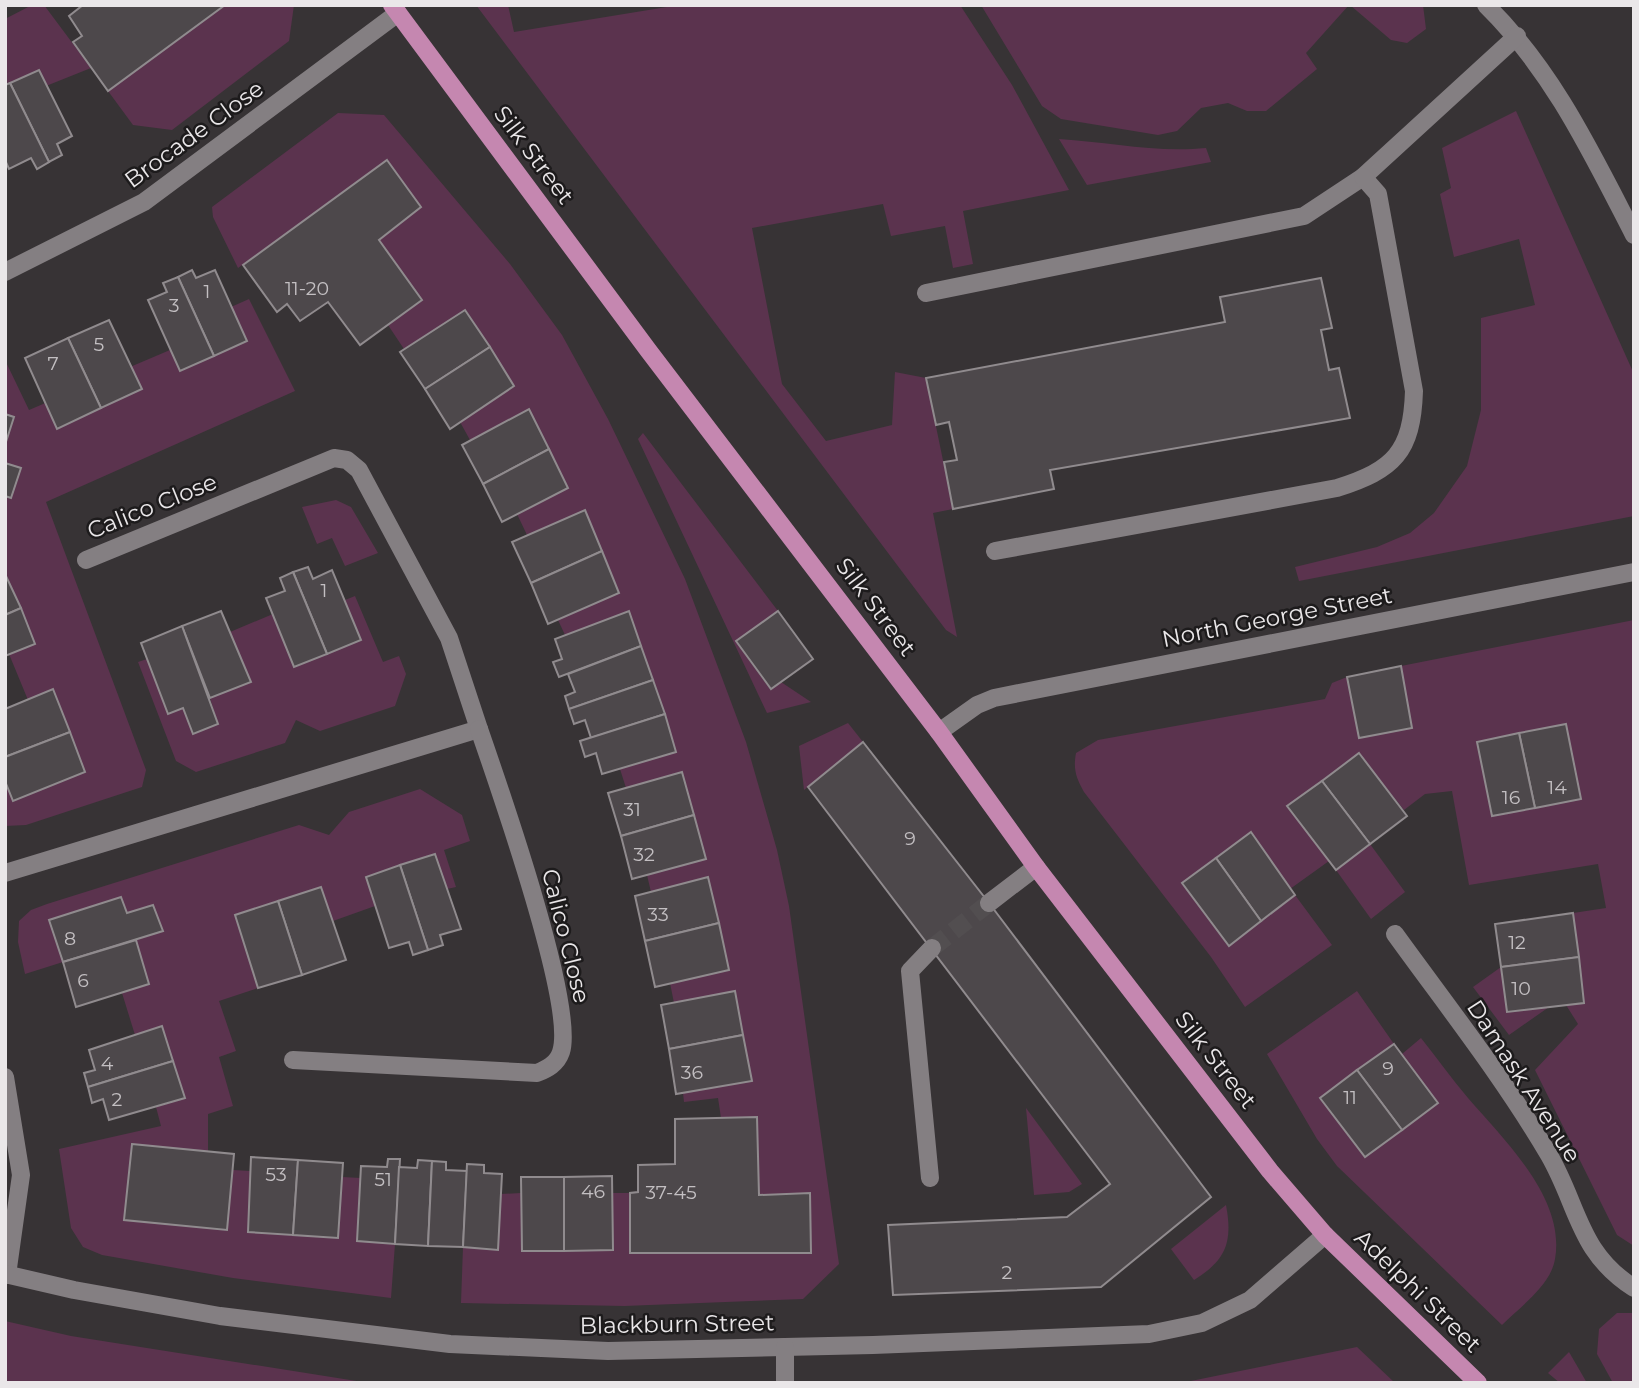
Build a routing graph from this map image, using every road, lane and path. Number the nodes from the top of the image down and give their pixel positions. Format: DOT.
graph roads {
  1 [pos="1486,5"];
  2 [pos="395,9"];
  3 [pos="1517,36"];
  4 [pos="1363,177"];
  5 [pos="1634,235"];
  6 [pos="5,272"];
  7 [pos="926,293"];
  8 [pos="995,551"];
  9 [pos="86,560"];
  10 [pos="1634,572"];
  11 [pos="479,730"];
  12 [pos="939,732"];
  13 [pos="1036,867"];
  14 [pos="5,873"];
  15 [pos="989,903"];
  16 [pos="1395,934"];
  17 [pos="932,948"];
  18 [pos="293,1060"];
  19 [pos="5,1077"];
  20 [pos="930,1178"];
  21 [pos="1325,1235"];
  22 [pos="6,1274"];
  23 [pos="1634,1288"];
  24 [pos="785,1347"];
  25 [pos="785,1383"];
  26 [pos="1478,1383"];
  1 -- 3 [label="street"];
  2 -- 6 [label="street, Brocade Close"];
  2 -- 12 [label="main road, Silk Street"];
  3 -- 4 [label="street"];
  3 -- 5 [label="street"];
  4 -- 7 [label="street"];
  4 -- 8 [label="street"];
  9 -- 11 [label="street, Calico Close"];
  10 -- 12 [label="street, North George Street"];
  11 -- 14 [label="street"];
  11 -- 18 [label="street, Calico Close"];
  12 -- 13 [label="main road, Silk Street"];
  13 -- 15 [label="street"];
  13 -- 21 [label="main road, Silk Street"];
  16 -- 23 [label="street, Damask Avenue"];
  17 -- 20 [label="street"];
  19 -- 22 [label="street"];
  21 -- 24 [label="street, Blackburn Street"];
  21 -- 26 [label="main road, Adelphi Street"];
  22 -- 24 [label="street, Blackburn Street"];
  24 -- 25 [label="street"];
}
